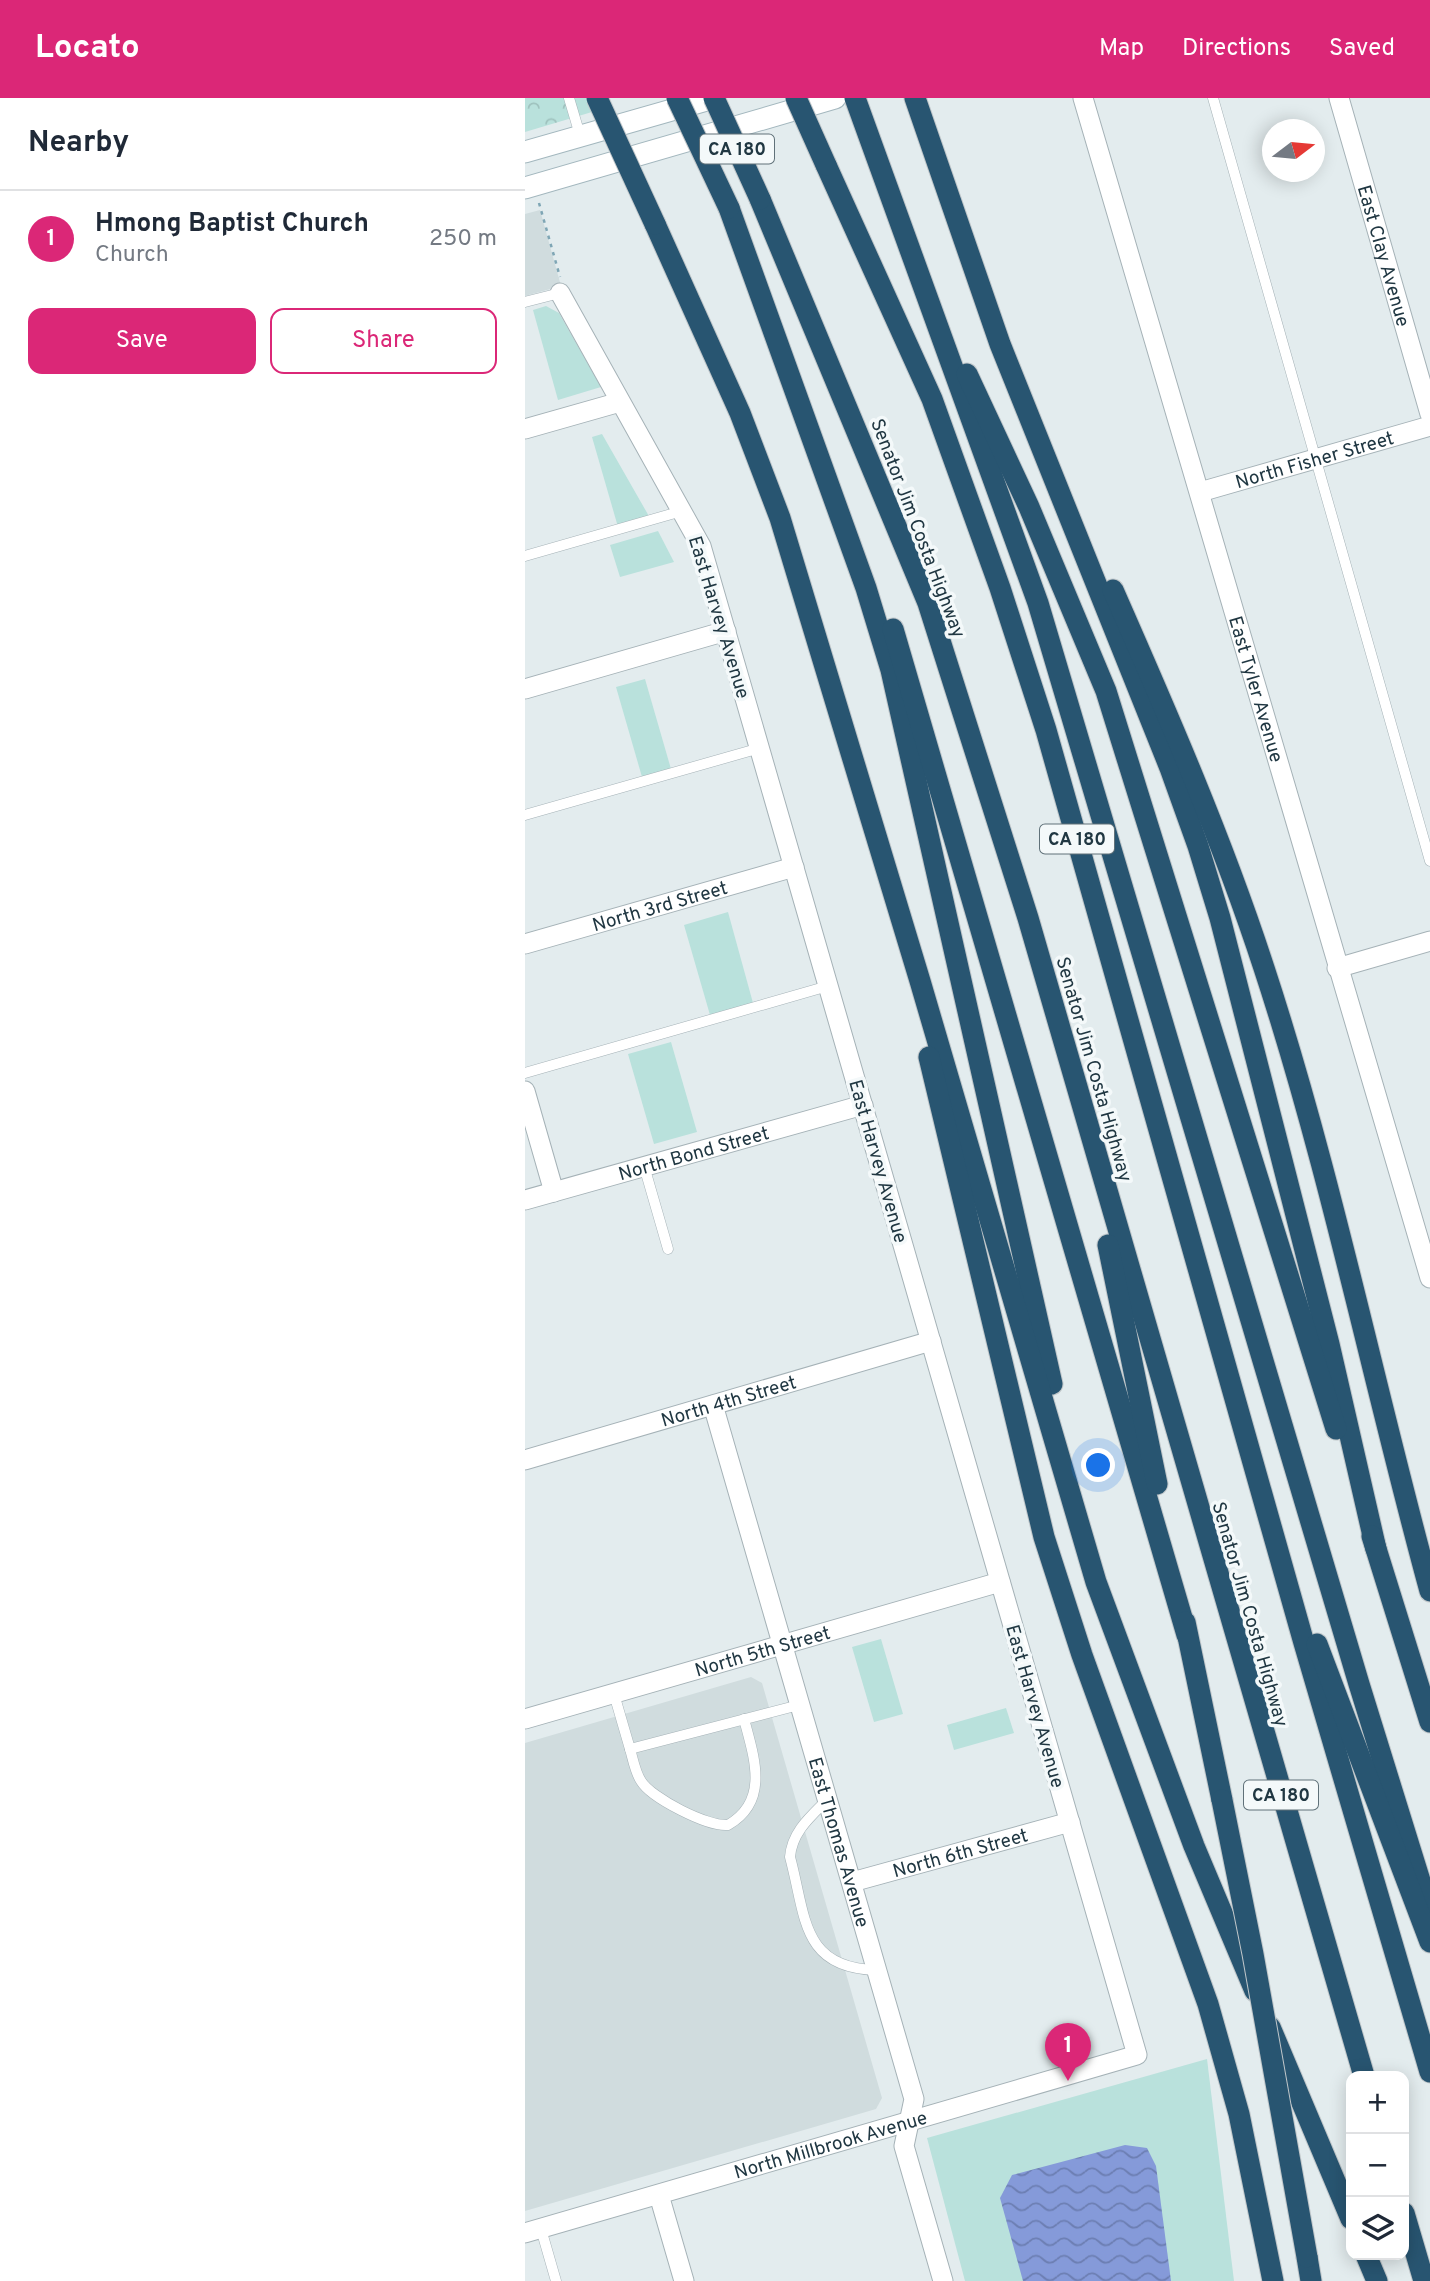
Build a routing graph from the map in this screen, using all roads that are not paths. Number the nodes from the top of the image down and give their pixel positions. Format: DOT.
graph roads {
  1 [pos="569,98"];
  2 [pos="597,98"];
  3 [pos="677,98"];
  4 [pos="714,98"];
  5 [pos="796,98"];
  6 [pos="835,98"];
  7 [pos="855,98"];
  8 [pos="915,98"];
  9 [pos="1083,98"];
  10 [pos="1213,98"];
  11 [pos="1339,98"];
  12 [pos="580,135"];
  13 [pos="525,152"];
  14 [pos="530,187"];
  15 [pos="729,208"];
  16 [pos="926,290"];
  17 [pos="560,293"];
  18 [pos="525,302"];
  19 [pos="1000,344"];
  20 [pos="620,402"];
  21 [pos="1430,414"];
  22 [pos="1430,426"];
  23 [pos="525,429"];
  24 [pos="1318,458"];
  25 [pos="1200,492"];
  26 [pos="682,511"];
  27 [pos="525,556"];
  28 [pos="726,631"];
  29 [pos="525,689"];
  30 [pos="759,747"];
  31 [pos="525,815"];
  32 [pos="1430,861"];
  33 [pos="794,867"];
  34 [pos="885,872"];
  35 [pos="1430,941"];
  36 [pos="525,944"];
  37 [pos="1337,968"];
  38 [pos="828,986"];
  39 [pos="525,1073"];
  40 [pos="1076,1089"];
  41 [pos="525,1091"];
  42 [pos="863,1105"];
  43 [pos="645,1166"];
  44 [pos="554,1192"];
  45 [pos="525,1200"];
  46 [pos="668,1249"];
  47 [pos="1430,1278"];
  48 [pos="931,1341"];
  49 [pos="713,1405"];
  50 [pos="525,1460"];
  51 [pos="1275,1530"];
  52 [pos="1376,1549"];
  53 [pos="1000,1582"];
  54 [pos="1430,1591"];
  55 [pos="1187,1634"];
  56 [pos="782,1645"];
  57 [pos="614,1694"];
  58 [pos="799,1705"];
  59 [pos="1145,1712"];
  60 [pos="525,1719"];
  61 [pos="744,1719"];
  62 [pos="1430,1722"];
  63 [pos="630,1749"];
  64 [pos="827,1800"];
  65 [pos="1070,1822"];
  66 [pos="852,1882"];
  67 [pos="1430,1913"];
  68 [pos="1430,1942"];
  69 [pos="876,1970"];
  70 [pos="1137,2055"];
  71 [pos="1363,2071"];
  72 [pos="1430,2072"];
  73 [pos="908,2122"];
  74 [pos="659,2195"];
  75 [pos="1346,2207"];
  76 [pos="1409,2230"];
  77 [pos="533,2231"];
  78 [pos="1368,2260"];
  79 [pos="556,2281"];
  80 [pos="684,2281"];
  81 [pos="943,2281"];
  82 [pos="1273,2281"];
  83 [pos="1311,2281"];
  84 [pos="1377,2281"];
  85 [pos="1424,2281"];
  1 -- 12 [label="lane"];
  2 -- 34 [label="highway, bridge"];
  3 -- 15 [label="highway, bridge"];
  4 -- 12 [label="main road"];
  4 -- 40 [label="highway, Senator Jim Costa Highway / CA 180, bridge"];
  5 -- 51 [label="highway, CA 180, bridge"];
  6 -- 14 [label="main road"];
  7 -- 16 [label="highway"];
  8 -- 19 [label="highway"];
  9 -- 25 [label="street, East Tyler Avenue"];
  10 -- 24 [label="lane"];
  11 -- 21 [label="street, East Clay Avenue"];
  12 -- 13 [label="main road"];
  15 -- 55 [label="highway"];
  15 -- 59 [label="highway"];
  16 -- 52 [label="highway"];
  16 -- 67 [label="highway"];
  17 -- 18 [label="lane"];
  17 -- 20 [label="street, East Harvey Avenue"];
  19 -- 52 [label="highway"];
  19 -- 54 [label="highway"];
  20 -- 23 [label="street"];
  20 -- 26 [label="street, East Harvey Avenue"];
  22 -- 24 [label="street, North Fisher Street"];
  24 -- 25 [label="street, North Fisher Street"];
  24 -- 32 [label="lane"];
  25 -- 37 [label="street, East Tyler Avenue"];
  26 -- 27 [label="lane"];
  26 -- 28 [label="street, East Harvey Avenue"];
  28 -- 29 [label="street"];
  28 -- 30 [label="street, East Harvey Avenue"];
  30 -- 31 [label="lane"];
  30 -- 33 [label="street, East Harvey Avenue"];
  33 -- 36 [label="street, North 3rd Street"];
  33 -- 38 [label="street, East Harvey Avenue"];
  34 -- 59 [label="highway"];
  34 -- 82 [label="highway"];
  35 -- 37 [label="street"];
  37 -- 47 [label="street, East Tyler Avenue"];
  38 -- 39 [label="lane"];
  38 -- 42 [label="street, East Harvey Avenue"];
  40 -- 55 [label="highway"];
  40 -- 71 [label="highway, Senator Jim Costa Highway / CA 180"];
  41 -- 44 [label="street"];
  42 -- 43 [label="street, North Bond Street"];
  42 -- 48 [label="street, East Harvey Avenue"];
  43 -- 44 [label="street, North Bond Street"];
  43 -- 46 [label="lane"];
  44 -- 45 [label="street, North Bond Street"];
  48 -- 49 [label="street, North 4th Street"];
  48 -- 53 [label="street, East Harvey Avenue"];
  49 -- 50 [label="street, North 4th Street"];
  49 -- 56 [label="street, East Thomas Avenue"];
  51 -- 68 [label="highway"];
  51 -- 72 [label="highway, CA 180"];
  52 -- 62 [label="highway"];
  53 -- 56 [label="street, North 5th Street"];
  53 -- 65 [label="street, East Harvey Avenue"];
  55 -- 83 [label="highway, bridge"];
  56 -- 57 [label="street, North 5th Street"];
  56 -- 58 [label="street, East Thomas Avenue"];
  57 -- 60 [label="street, North 5th Street"];
  57 -- 63 [label="lane"];
  58 -- 61 [label="lane"];
  58 -- 64 [label="street, East Thomas Avenue"];
  59 -- 75 [label="highway"];
  61 -- 63 [label="lane"];
  61 -- 63 [label="lane"];
  64 -- 66 [label="street, East Thomas Avenue"];
  64 -- 69 [label="lane"];
  65 -- 66 [label="street, North 6th Street"];
  65 -- 70 [label="street, East Harvey Avenue"];
  66 -- 69 [label="street, East Thomas Avenue"];
  69 -- 73 [label="street, East Thomas Avenue"];
  70 -- 73 [label="street, North Millbrook Avenue"];
  73 -- 74 [label="street, North Millbrook Avenue"];
  73 -- 81 [label="street, East Thomas Avenue"];
  74 -- 77 [label="street, North Millbrook Avenue"];
  74 -- 80 [label="street"];
  76 -- 85 [label="highway"];
  77 -- 79 [label="lane"];
  78 -- 84 [label="highway"];
}
